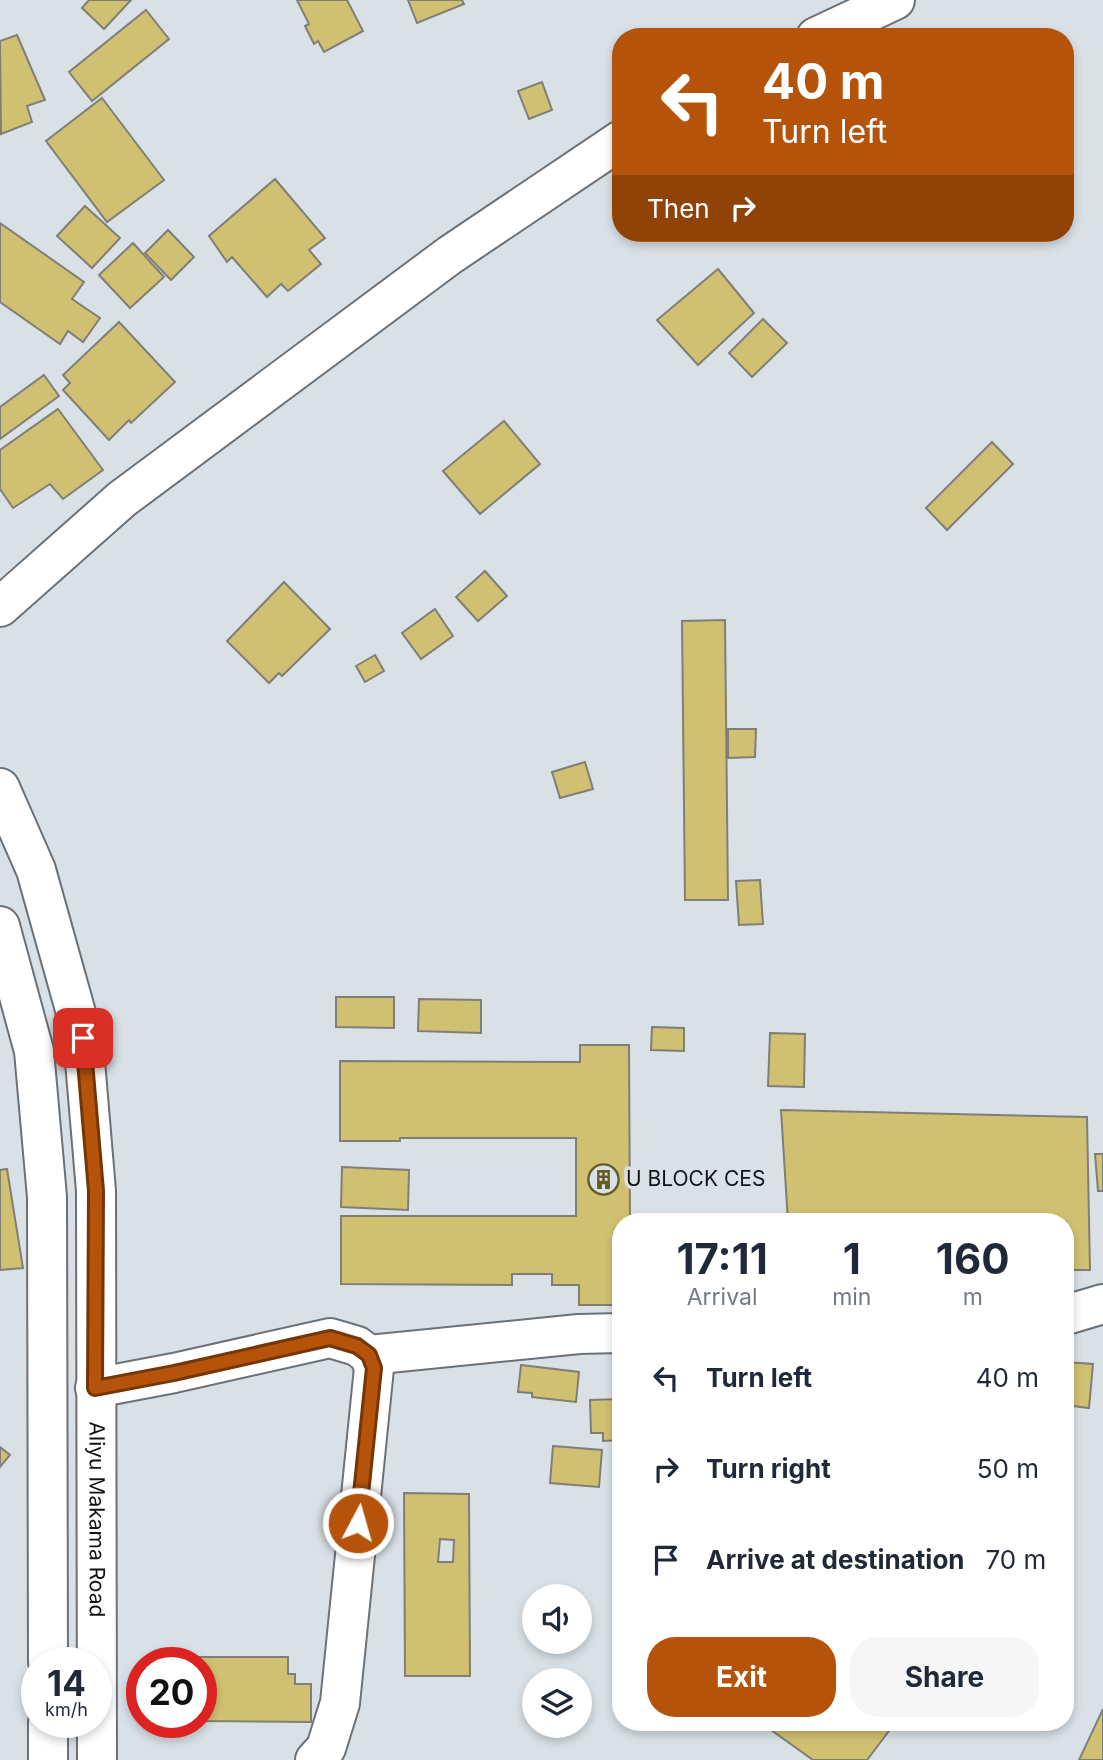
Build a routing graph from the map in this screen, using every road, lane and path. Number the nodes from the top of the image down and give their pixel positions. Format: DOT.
graph roads {
  1 [pos="895,0"];
  2 [pos="835,28"];
  3 [pos="612,146"];
  4 [pos="0,607"];
  5 [pos="0,788"];
  6 [pos="0,926"];
  7 [pos="1103,1304"];
  8 [pos="1074,1313"];
  9 [pos="612,1333"];
  10 [pos="369,1355"];
  11 [pos="95,1388"];
  12 [pos="48,1647"];
  13 [pos="48,1738"];
  14 [pos="48,1760"];
  15 [pos="97,1760"];
  16 [pos="315,1760"];
  1 -- 2 [label="street"];
  3 -- 4 [label="street"];
  5 -- 11 [label="street, Aliyu Makama Road"];
  6 -- 12 [label="street"];
  7 -- 8 [label="street"];
  9 -- 10 [label="street"];
  10 -- 11 [label="street"];
  10 -- 16 [label="street"];
  11 -- 15 [label="street, Aliyu Makama Road"];
  13 -- 14 [label="street"];
}
